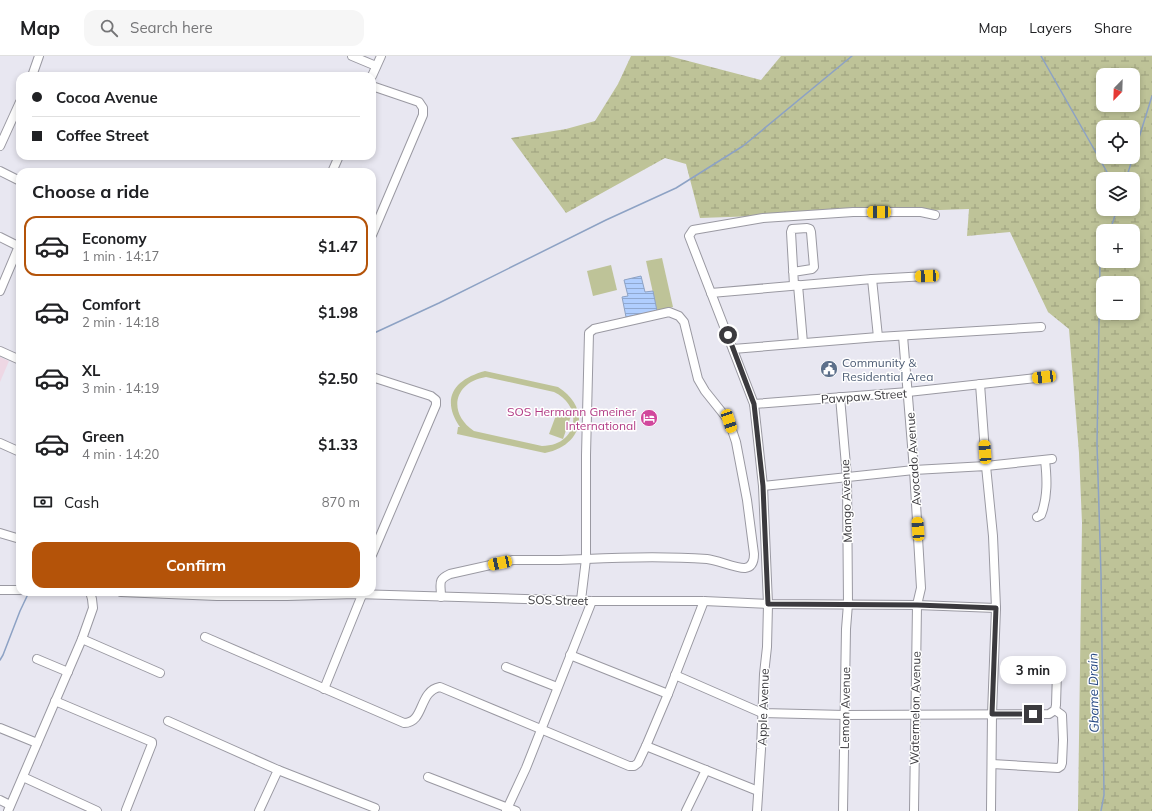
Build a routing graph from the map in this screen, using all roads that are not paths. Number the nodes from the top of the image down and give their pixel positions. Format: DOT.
graph roads {
  1 [pos="39,56"];
  2 [pos="352,56"];
  3 [pos="381,56"];
  4 [pos="376,66"];
  5 [pos="33,72"];
  6 [pos="374,72"];
  7 [pos="376,87"];
  8 [pos="16,111"];
  9 [pos="0,146"];
  10 [pos="0,171"];
  11 [pos="16,179"];
  12 [pos="935,216"];
  13 [pos="376,226"];
  14 [pos="0,237"];
  15 [pos="16,244"];
  16 [pos="16,255"];
  17 [pos="793,272"];
  18 [pos="927,276"];
  19 [pos="872,279"];
  20 [pos="796,285"];
  21 [pos="0,291"];
  22 [pos="711,293"];
  23 [pos="1041,327"];
  24 [pos="903,336"];
  25 [pos="878,337"];
  26 [pos="803,343"];
  27 [pos="733,349"];
  28 [pos="0,352"];
  29 [pos="16,358"];
  30 [pos="1044,377"];
  31 [pos="376,379"];
  32 [pos="980,384"];
  33 [pos="908,392"];
  34 [pos="840,397"];
  35 [pos="754,404"];
  36 [pos="0,443"];
  37 [pos="16,450"];
  38 [pos="986,466"];
  39 [pos="914,470"];
  40 [pos="847,477"];
  41 [pos="763,486"];
  42 [pos="1037,517"];
  43 [pos="0,533"];
  44 [pos="16,538"];
  45 [pos="376,546"];
  46 [pos="586,559"];
  47 [pos="16,588"];
  48 [pos="0,590"];
  49 [pos="376,595"];
  50 [pos="91,596"];
  51 [pos="356,596"];
  52 [pos="441,597"];
  53 [pos="581,600"];
  54 [pos="592,601"];
  55 [pos="704,601"];
  56 [pos="768,604"];
  57 [pos="848,604"];
  58 [pos="917,605"];
  59 [pos="996,608"];
  60 [pos="206,637"];
  61 [pos="82,639"];
  62 [pos="570,656"];
  63 [pos="37,659"];
  64 [pos="506,667"];
  65 [pos="68,672"];
  66 [pos="160,672"];
  67 [pos="1057,672"];
  68 [pos="675,675"];
  69 [pos="557,687"];
  70 [pos="324,689"];
  71 [pos="668,694"];
  72 [pos="55,701"];
  73 [pos="1055,710"];
  74 [pos="762,713"];
  75 [pos="915,714"];
  76 [pos="992,714"];
  77 [pos="845,715"];
  78 [pos="168,721"];
  79 [pos="0,728"];
  80 [pos="541,728"];
  81 [pos="37,743"];
  82 [pos="646,746"];
  83 [pos="992,764"];
  84 [pos="278,770"];
  85 [pos="706,770"];
  86 [pos="23,777"];
  87 [pos="428,777"];
  88 [pos="758,791"];
  89 [pos="0,800"];
  90 [pos="9,808"];
  91 [pos="375,808"];
  92 [pos="507,809"];
  93 [pos="126,810"];
  94 [pos="96,811"];
  95 [pos="259,811"];
  96 [pos="516,811"];
  97 [pos="686,811"];
  98 [pos="757,811"];
  99 [pos="843,811"];
  100 [pos="914,811"];
  101 [pos="991,811"];
  1 -- 5 [label="street"];
  2 -- 4 [label="street"];
  3 -- 4 [label="street"];
  4 -- 6 [label="street"];
  7 -- 13 [label="street"];
  8 -- 9 [label="street"];
  10 -- 11 [label="street"];
  12 -- 22 [label="street, Apple Avenue"];
  14 -- 15 [label="street"];
  16 -- 21 [label="street"];
  17 -- 17 [label="street"];
  17 -- 20 [label="street"];
  18 -- 19 [label="street"];
  19 -- 20 [label="street"];
  19 -- 25 [label="street"];
  20 -- 22 [label="street"];
  20 -- 26 [label="street"];
  22 -- 27 [label="street, Apple Avenue"];
  23 -- 24 [label="street"];
  24 -- 25 [label="street"];
  24 -- 33 [label="street, Avocado Avenue"];
  25 -- 26 [label="street"];
  26 -- 27 [label="street"];
  27 -- 35 [label="street, Apple Avenue"];
  28 -- 29 [label="street"];
  30 -- 32 [label="street, Pawpaw Street"];
  31 -- 45 [label="street"];
  32 -- 33 [label="street, Pawpaw Street"];
  32 -- 38 [label="street"];
  33 -- 34 [label="street, Pawpaw Street"];
  33 -- 39 [label="street, Avocado Avenue"];
  34 -- 35 [label="street, Pawpaw Street"];
  34 -- 40 [label="street, Mango Avenue"];
  35 -- 41 [label="street, Apple Avenue"];
  36 -- 37 [label="street"];
  38 -- 39 [label="street"];
  38 -- 42 [label="street"];
  38 -- 59 [label="street"];
  39 -- 40 [label="street"];
  39 -- 58 [label="street, Avocado Avenue"];
  40 -- 41 [label="street"];
  40 -- 57 [label="street, Mango Avenue"];
  41 -- 56 [label="street, Apple Avenue"];
  43 -- 44 [label="street"];
  46 -- 46 [label="street"];
  46 -- 52 [label="street"];
  46 -- 53 [label="street"];
  47 -- 48 [label="street"];
  49 -- 52 [label="street, SOS Street"];
  50 -- 61 [label="street"];
  51 -- 70 [label="street"];
  52 -- 53 [label="street, SOS Street"];
  53 -- 54 [label="street, SOS Street"];
  54 -- 55 [label="street, SOS Street"];
  54 -- 62 [label="street"];
  55 -- 56 [label="street, SOS Street"];
  55 -- 68 [label="street"];
  56 -- 57 [label="street, SOS Street"];
  56 -- 74 [label="street, Apple Avenue"];
  57 -- 58 [label="street, SOS Street"];
  57 -- 77 [label="street, Lemon Avenue"];
  58 -- 59 [label="street, SOS Street"];
  58 -- 75 [label="street, Watermelon Avenue"];
  59 -- 76 [label="street"];
  60 -- 70 [label="street"];
  61 -- 65 [label="street"];
  61 -- 66 [label="street"];
  62 -- 69 [label="street"];
  62 -- 71 [label="street"];
  63 -- 65 [label="street"];
  64 -- 69 [label="street"];
  65 -- 72 [label="street"];
  67 -- 73 [label="street"];
  68 -- 71 [label="street"];
  68 -- 74 [label="street"];
  69 -- 80 [label="street"];
  70 -- 80 [label="street"];
  71 -- 82 [label="street"];
  72 -- 81 [label="street"];
  72 -- 93 [label="street"];
  73 -- 76 [label="street"];
  73 -- 83 [label="street"];
  74 -- 77 [label="street"];
  74 -- 88 [label="street, Apple Avenue"];
  75 -- 76 [label="street"];
  75 -- 77 [label="street"];
  75 -- 100 [label="street, Watermelon Avenue"];
  76 -- 83 [label="street"];
  77 -- 99 [label="street, Lemon Avenue"];
  78 -- 84 [label="street"];
  79 -- 81 [label="street"];
  80 -- 82 [label="street"];
  80 -- 92 [label="street"];
  81 -- 86 [label="street"];
  82 -- 85 [label="street"];
  83 -- 101 [label="street"];
  84 -- 91 [label="street"];
  84 -- 95 [label="street"];
  85 -- 88 [label="street"];
  85 -- 97 [label="street"];
  86 -- 90 [label="street"];
  86 -- 94 [label="street"];
  87 -- 92 [label="street"];
  88 -- 98 [label="street, Apple Avenue"];
  89 -- 90 [label="street"];
  92 -- 96 [label="street"];
}
